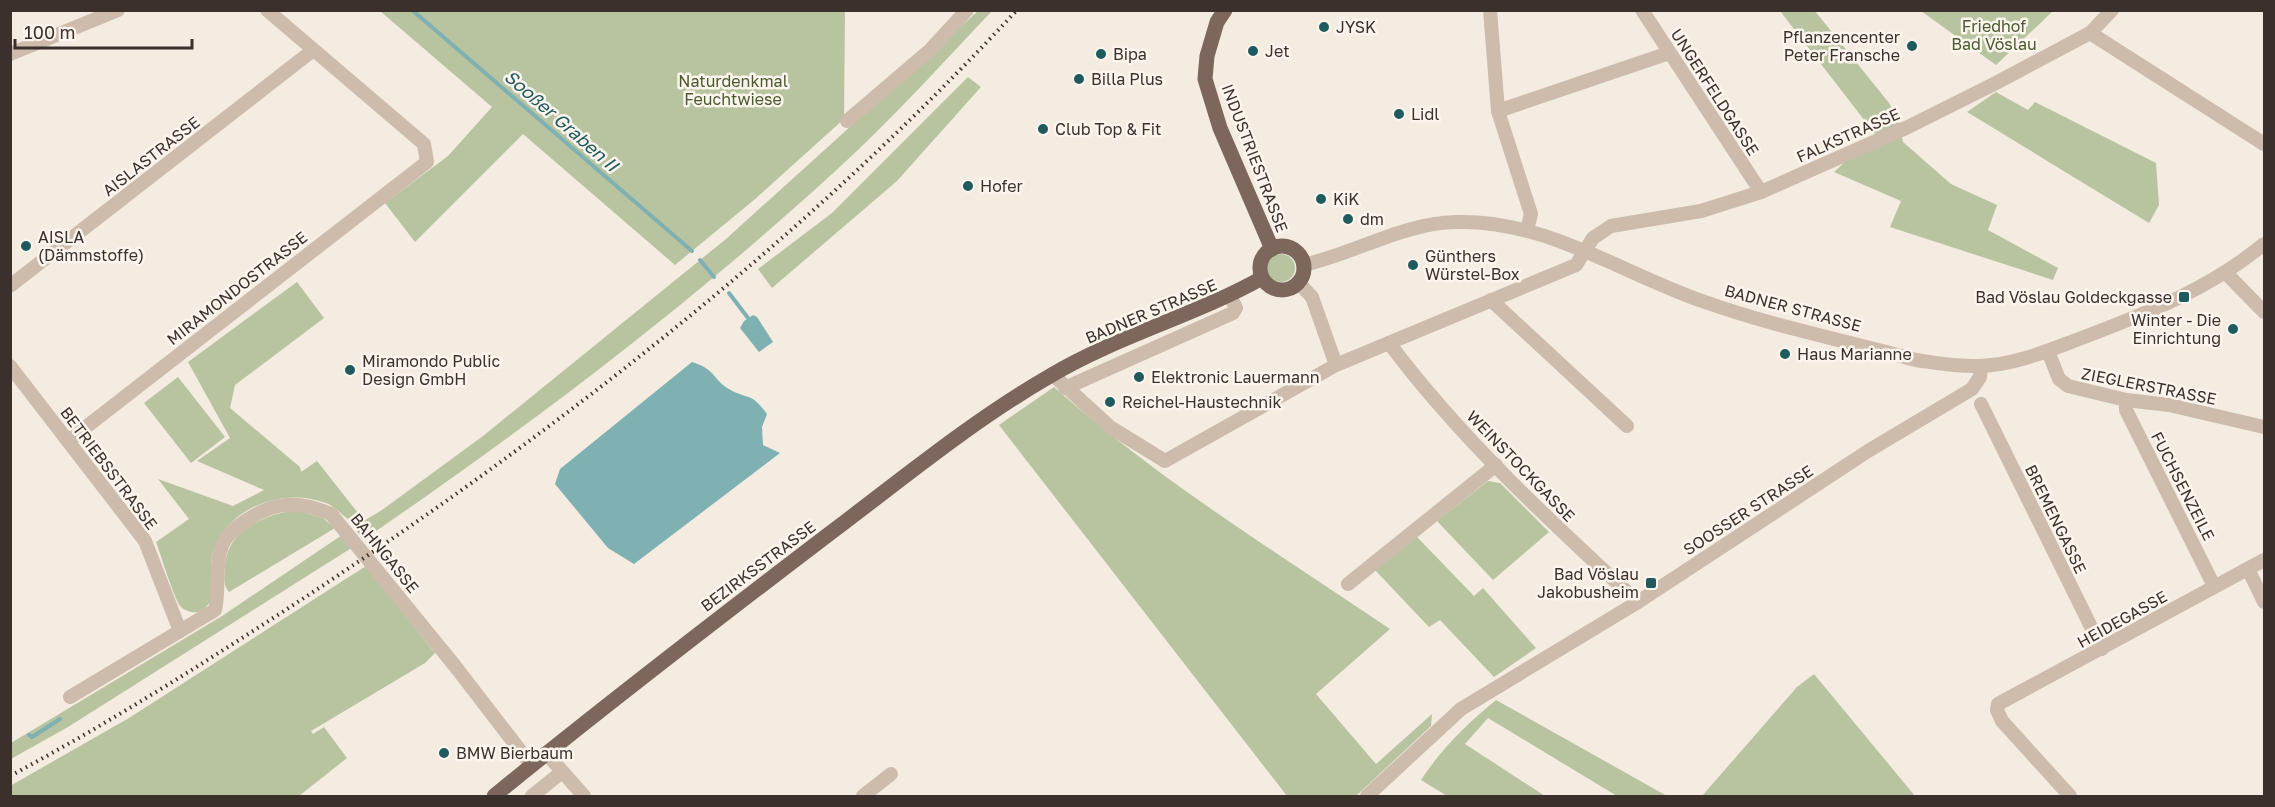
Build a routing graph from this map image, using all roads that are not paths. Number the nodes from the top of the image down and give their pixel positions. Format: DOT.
graph roads {
  1 [pos="118,10"];
  2 [pos="267,10"];
  3 [pos="968,10"];
  4 [pos="1225,10"];
  5 [pos="1490,10"];
  6 [pos="1642,10"];
  7 [pos="2112,10"];
  8 [pos="2090,33"];
  9 [pos="312,51"];
  10 [pos="1669,53"];
  11 [pos="10,54"];
  12 [pos="1498,111"];
  13 [pos="847,120"];
  14 [pos="2265,144"];
  15 [pos="1761,192"];
  16 [pos="1527,230"];
  17 [pos="2265,244"];
  18 [pos="1272,249"];
  19 [pos="1584,251"];
  20 [pos="1303,265"];
  21 [pos="2226,273"];
  22 [pos="1262,278"];
  23 [pos="1298,282"];
  24 [pos="10,286"];
  25 [pos="1230,296"];
  26 [pos="1491,300"];
  27 [pos="2265,312"];
  28 [pos="1389,343"];
  29 [pos="2048,351"];
  30 [pos="1336,365"];
  31 [pos="10,366"];
  32 [pos="1980,366"];
  33 [pos="1052,374"];
  34 [pos="1065,388"];
  35 [pos="2126,400"];
  36 [pos="1981,404"];
  37 [pos="1627,426"];
  38 [pos="2265,427"];
  39 [pos="68,441"];
  40 [pos="1496,465"];
  41 [pos="2265,560"];
  42 [pos="2248,569"];
  43 [pos="1348,584"];
  44 [pos="2214,586"];
  45 [pos="1638,602"];
  46 [pos="2265,602"];
  47 [pos="180,631"];
  48 [pos="2102,649"];
  49 [pos="70,697"];
  50 [pos="546,753"];
  51 [pos="532,766"];
  52 [pos="562,772"];
  53 [pos="891,774"];
  54 [pos="494,796"];
  55 [pos="532,796"];
  56 [pos="584,796"];
  57 [pos="863,796"];
  58 [pos="1366,796"];
  59 [pos="2070,796"];
  1 -- 11 [label="street"];
  2 -- 9 [label="street"];
  3 -- 13 [label="street"];
  4 -- 18 [label="main road, INDUSTRIESTRASSE"];
  5 -- 12 [label="street"];
  6 -- 10 [label="street, UNGERFELDGASSE"];
  7 -- 8 [label="street, FALKSTRASSE"];
  8 -- 14 [label="street"];
  8 -- 15 [label="street, FALKSTRASSE"];
  9 -- 24 [label="street, AISLASTRASSE"];
  9 -- 39 [label="street, MIRAMONDOSTRASSE"];
  10 -- 12 [label="street"];
  10 -- 15 [label="street, UNGERFELDGASSE"];
  12 -- 16 [label="street"];
  15 -- 19 [label="street, FALKSTRASSE"];
  16 -- 19 [label="street, BADNER STRASSE"];
  16 -- 20 [label="street, BADNER STRASSE"];
  17 -- 21 [label="street, BADNER STRASSE"];
  18 -- 20 [label="main road"];
  18 -- 22 [label="main road"];
  19 -- 26 [label="street, FALKSTRASSE"];
  19 -- 32 [label="street, BADNER STRASSE"];
  20 -- 23 [label="main road"];
  21 -- 27 [label="street"];
  21 -- 29 [label="street, BADNER STRASSE"];
  22 -- 23 [label="main road"];
  22 -- 25 [label="main road, BADNER STRASSE"];
  23 -- 30 [label="street"];
  25 -- 33 [label="main road, BADNER STRASSE"];
  25 -- 34 [label="street"];
  26 -- 28 [label="street, FALKSTRASSE"];
  26 -- 37 [label="street"];
  28 -- 30 [label="street, FALKSTRASSE"];
  28 -- 40 [label="street, WEINSTOCKGASSE"];
  29 -- 32 [label="street, BADNER STRASSE"];
  29 -- 35 [label="street, ZIEGLERSTRASSE"];
  30 -- 34 [label="street, FALKSTRASSE"];
  31 -- 39 [label="street, BETRIEBSSTRASSE"];
  32 -- 45 [label="street, SOOSSER STRASSE"];
  33 -- 34 [label="street"];
  33 -- 50 [label="main road, BEZIRKSSTRASSE"];
  35 -- 38 [label="street, ZIEGLERSTRASSE"];
  35 -- 44 [label="street, FUCHSENZEILE"];
  36 -- 48 [label="street, BREMENGASSE"];
  39 -- 47 [label="street, BETRIEBSSTRASSE"];
  40 -- 43 [label="street"];
  40 -- 45 [label="street, WEINSTOCKGASSE"];
  41 -- 42 [label="street, HEIDEGASSE"];
  42 -- 44 [label="street, HEIDEGASSE"];
  42 -- 46 [label="street"];
  44 -- 48 [label="street, HEIDEGASSE"];
  45 -- 58 [label="street, SOOSSER STRASSE"];
  47 -- 49 [label="street"];
  47 -- 51 [label="street, BAHNGASSE"];
  48 -- 59 [label="street, HEIDEGASSE"];
  50 -- 51 [label="main road, BEZIRKSSTRASSE"];
  50 -- 52 [label="street"];
  51 -- 54 [label="main road, BEZIRKSSTRASSE"];
  52 -- 55 [label="street"];
  52 -- 56 [label="street"];
  53 -- 57 [label="street"];
}
